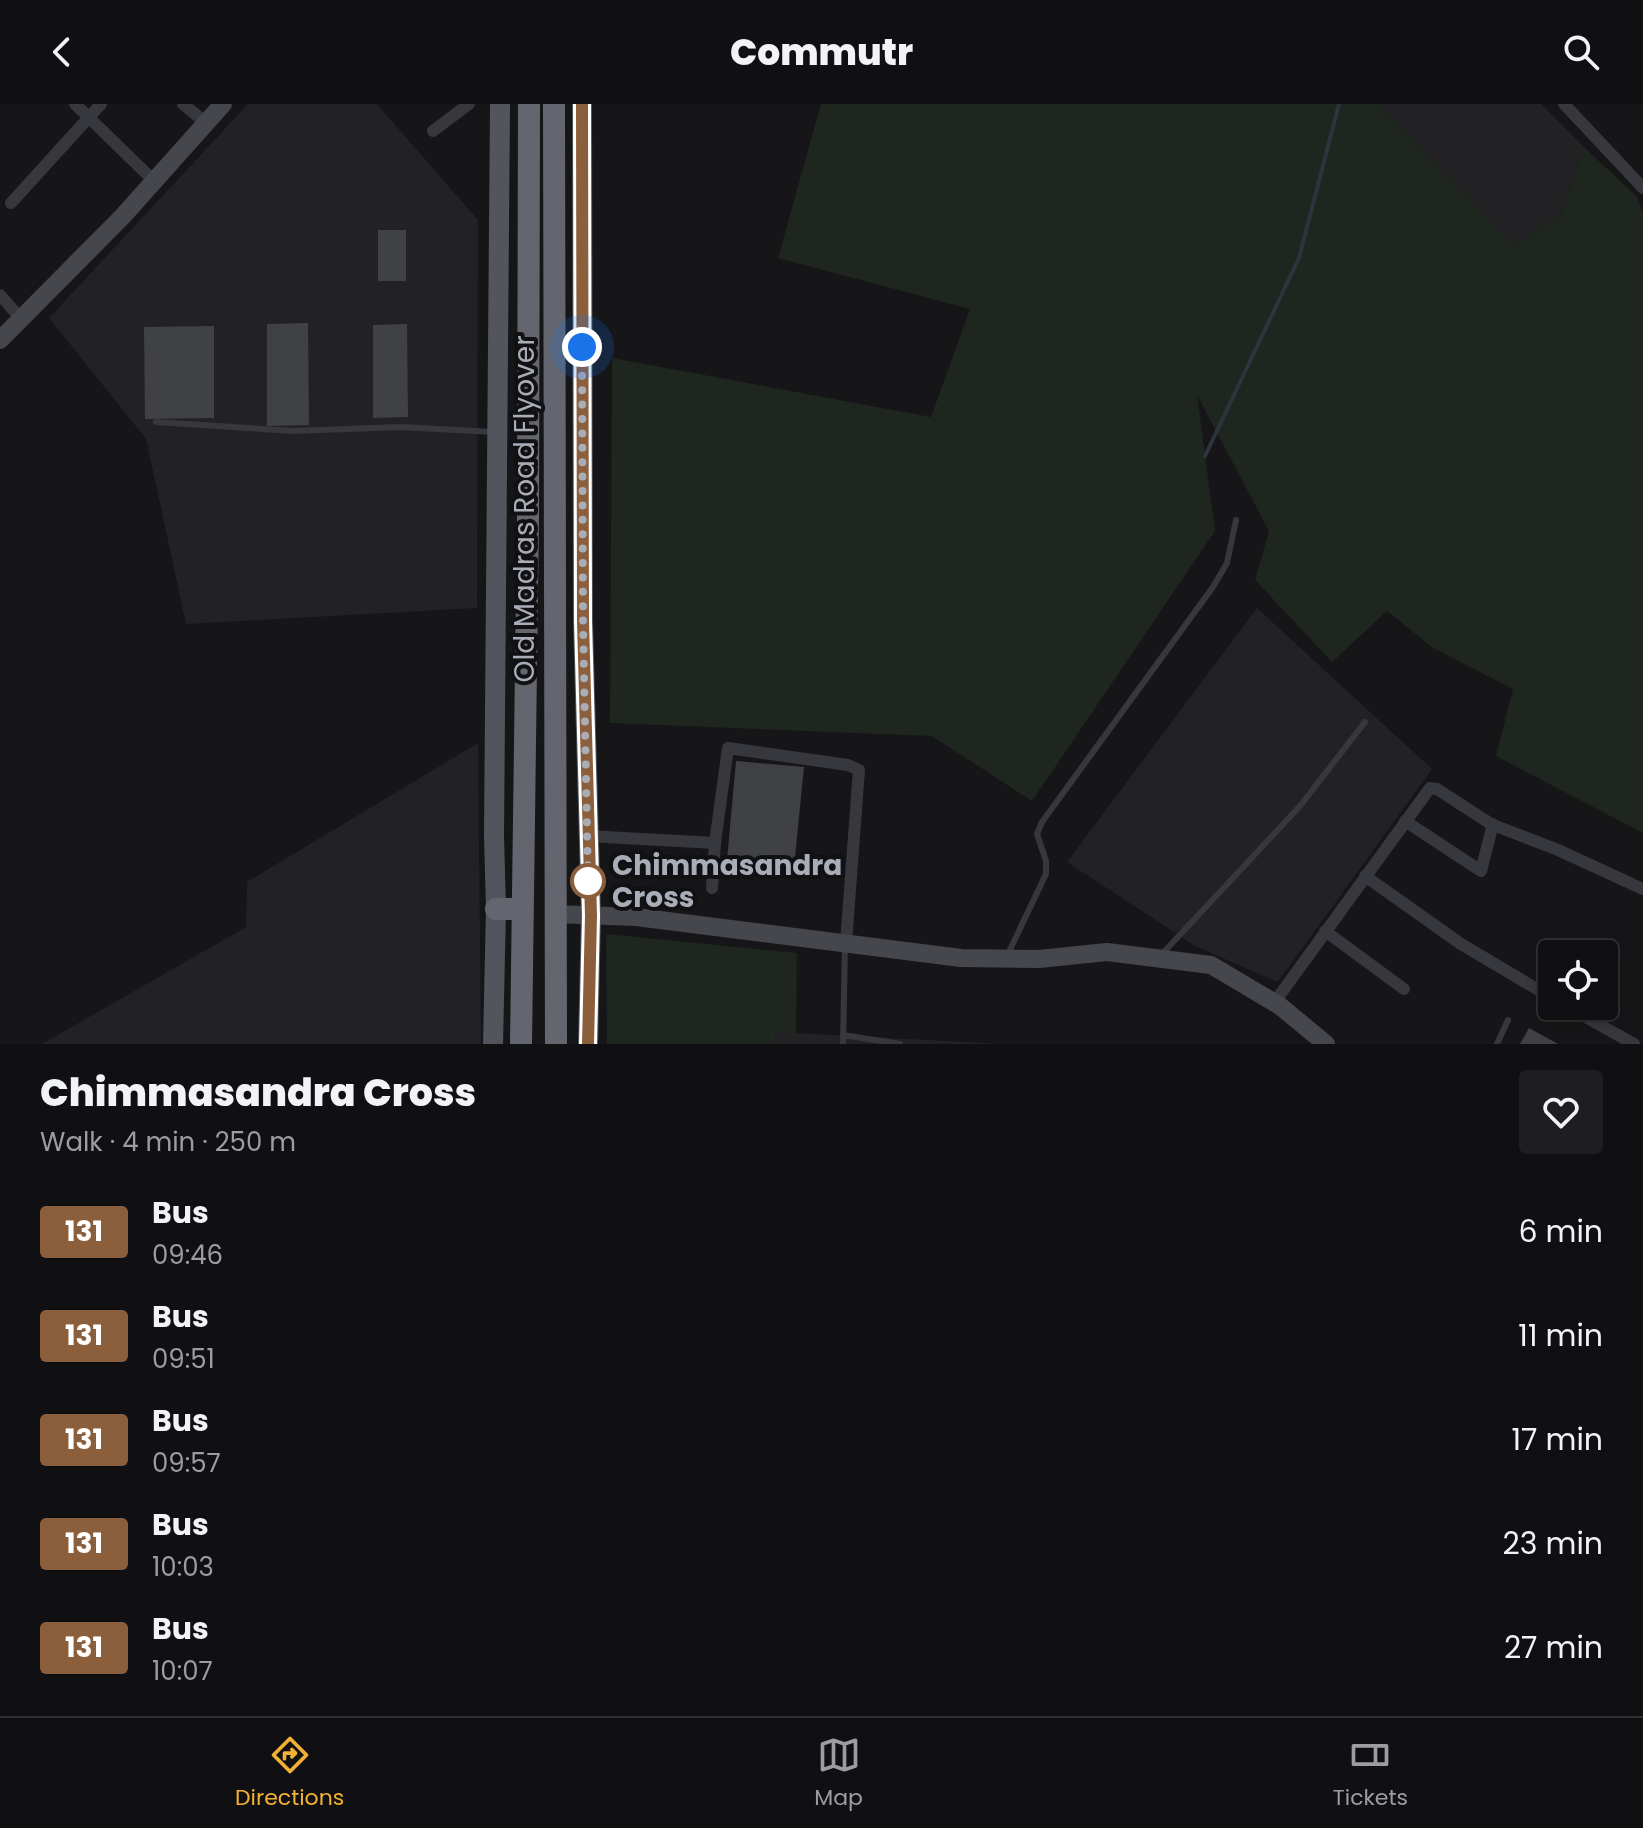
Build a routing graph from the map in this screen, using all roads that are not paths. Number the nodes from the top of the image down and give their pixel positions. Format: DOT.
graph roads {
  1 [pos="75,104"];
  2 [pos="101,104"];
  3 [pos="183,104"];
  4 [pos="223,104"];
  5 [pos="469,104"];
  6 [pos="500,104"];
  7 [pos="529,104"];
  8 [pos="554,104"];
  9 [pos="582,104"];
  10 [pos="1564,104"];
  11 [pos="88,117"];
  12 [pos="206,123"];
  13 [pos="433,131"];
  14 [pos="154,181"];
  15 [pos="1643,188"];
  16 [pos="11,203"];
  17 [pos="0,295"];
  18 [pos="21,319"];
  19 [pos="0,340"];
  20 [pos="156,422"];
  21 [pos="497,432"];
  22 [pos="1236,520"];
  23 [pos="1365,722"];
  24 [pos="1405,821"];
  25 [pos="1493,824"];
  26 [pos="587,836"];
  27 [pos="715,843"];
  28 [pos="1365,876"];
  29 [pos="712,888"];
  30 [pos="1643,889"];
  31 [pos="496,909"];
  32 [pos="521,909"];
  33 [pos="554,914"];
  34 [pos="591,916"];
  35 [pos="1325,931"];
  36 [pos="846,943"];
  37 [pos="1159,958"];
  38 [pos="1005,959"];
  39 [pos="1404,989"];
  40 [pos="1538,990"];
  41 [pos="1274,1003"];
  42 [pos="1508,1020"];
  43 [pos="1594,1020"];
  44 [pos="843,1035"];
  45 [pos="1639,1043"];
  46 [pos="493,1044"];
  47 [pos="521,1044"];
  48 [pos="556,1044"];
  49 [pos="588,1044"];
  50 [pos="843,1044"];
  51 [pos="900,1044"];
  52 [pos="1326,1044"];
  53 [pos="1497,1044"];
  1 -- 11 [label="street"];
  2 -- 11 [label="street"];
  3 -- 12 [label="street"];
  4 -- 12 [label="street"];
  5 -- 13 [label="street"];
  6 -- 21 [label="main road"];
  7 -- 32 [label="highway, Old Madras Road Flyover"];
  8 -- 33 [label="highway, Old Madras Road Flyover"];
  9 -- 26 [label="main road"];
  10 -- 15 [label="street"];
  11 -- 14 [label="street"];
  11 -- 16 [label="street"];
  12 -- 14 [label="street"];
  14 -- 18 [label="street"];
  17 -- 18 [label="street"];
  18 -- 19 [label="street"];
  20 -- 21 [label="lane"];
  21 -- 31 [label="main road"];
  22 -- 38 [label="lane"];
  23 -- 37 [label="lane"];
  24 -- 25 [label="street"];
  24 -- 25 [label="street"];
  24 -- 28 [label="street"];
  25 -- 30 [label="street"];
  26 -- 27 [label="street"];
  26 -- 34 [label="main road"];
  27 -- 29 [label="street"];
  27 -- 36 [label="street"];
  28 -- 35 [label="street"];
  28 -- 40 [label="street"];
  31 -- 32 [label="highway"];
  31 -- 46 [label="main road"];
  32 -- 47 [label="highway, Old Madras Road Flyover"];
  33 -- 34 [label="street"];
  33 -- 48 [label="highway, Old Madras Road Flyover"];
  34 -- 36 [label="street"];
  34 -- 49 [label="main road"];
  35 -- 39 [label="street"];
  35 -- 41 [label="street"];
  36 -- 38 [label="street"];
  36 -- 44 [label="lane"];
  37 -- 38 [label="street"];
  37 -- 41 [label="street"];
  41 -- 52 [label="street"];
  42 -- 53 [label="lane"];
  43 -- 45 [label="street"];
  44 -- 50 [label="lane"];
  44 -- 51 [label="lane"];
}
